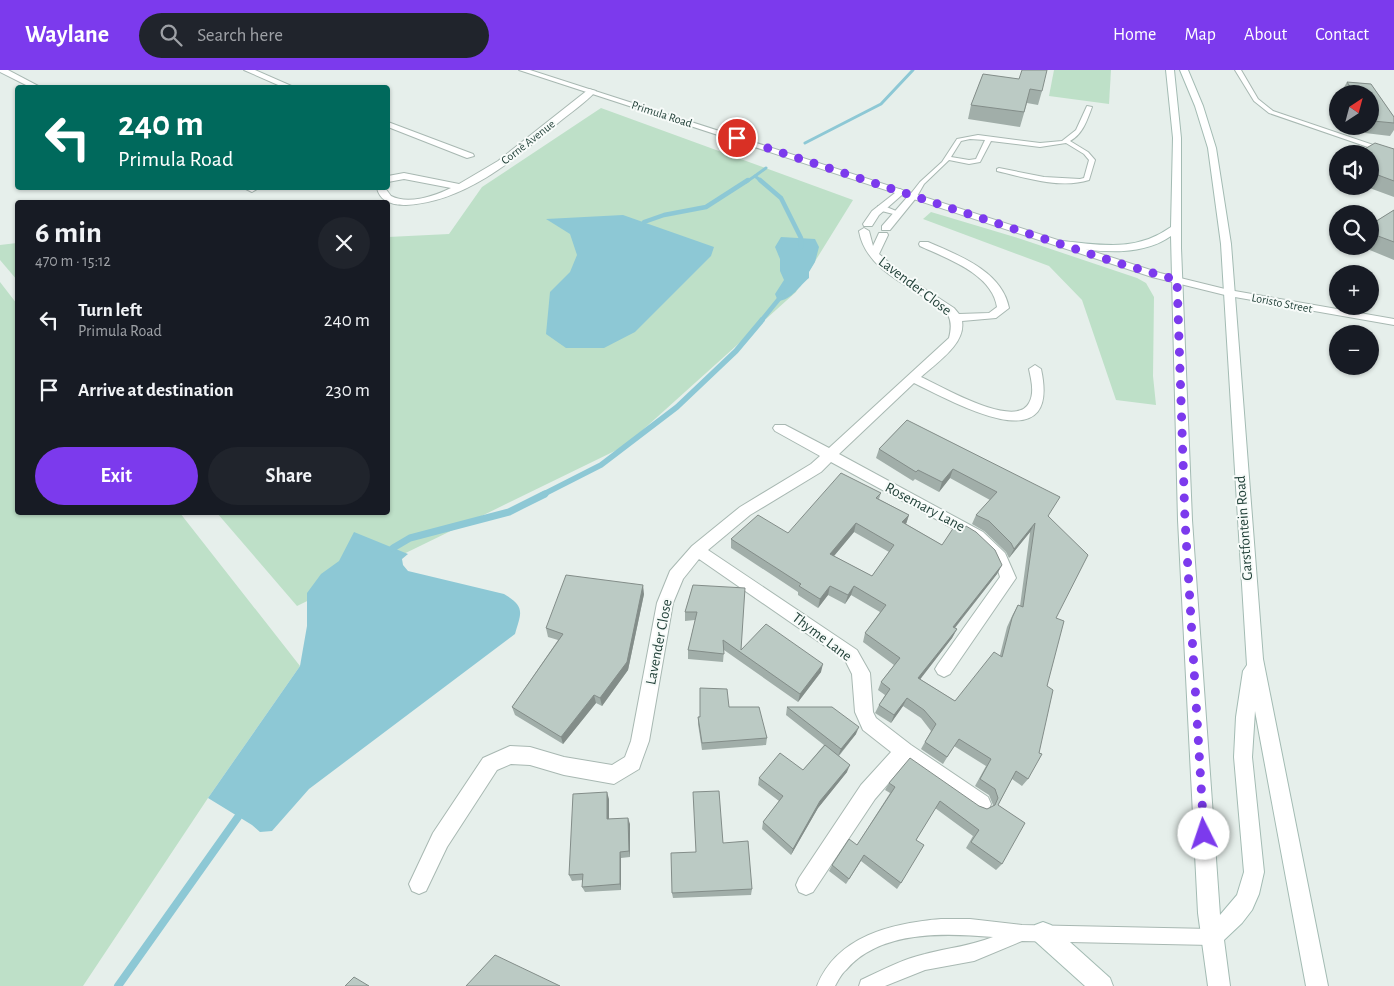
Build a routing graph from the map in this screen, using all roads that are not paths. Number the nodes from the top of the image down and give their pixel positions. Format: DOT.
graph roads {
  1 [pos="2,70"];
  2 [pos="248,70"];
  3 [pos="523,70"];
  4 [pos="1170,70"];
  5 [pos="1184,70"];
  6 [pos="1238,70"];
  7 [pos="33,85"];
  8 [pos="286,85"];
  9 [pos="592,91"];
  10 [pos="1090,107"];
  11 [pos="390,125"];
  12 [pos="989,138"];
  13 [pos="1066,141"];
  14 [pos="1394,154"];
  15 [pos="470,156"];
  16 [pos="948,158"];
  17 [pos="999,170"];
  18 [pos="390,179"];
  19 [pos="922,183"];
  20 [pos="460,187"];
  21 [pos="382,190"];
  22 [pos="900,192"];
  23 [pos="913,196"];
  24 [pos="880,208"];
  25 [pos="897,213"];
  26 [pos="1176,228"];
  27 [pos="924,244"];
  28 [pos="1062,244"];
  29 [pos="874,254"];
  30 [pos="1177,280"];
  31 [pos="1229,293"];
  32 [pos="956,318"];
  33 [pos="1394,322"];
  34 [pos="1035,369"];
  35 [pos="913,378"];
  36 [pos="780,428"];
  37 [pos="830,456"];
  38 [pos="697,550"];
  39 [pos="1254,659"];
  40 [pos="944,669"];
  41 [pos="904,751"];
  42 [pos="981,804"];
  43 [pos="419,884"];
  44 [pos="806,885"];
  45 [pos="1033,933"];
  46 [pos="1211,937"];
  47 [pos="825,986"];
  48 [pos="867,986"];
  49 [pos="1102,986"];
  50 [pos="1219,986"];
  51 [pos="1317,986"];
  1 -- 7 [label="street"];
  2 -- 8 [label="street"];
  3 -- 9 [label="street, Primula Road"];
  4 -- 26 [label="street"];
  5 -- 31 [label="street, Garstfontein Road"];
  6 -- 14 [label="lane"];
  9 -- 20 [label="street, Cornè Avenue"];
  9 -- 22 [label="street, Primula Road"];
  10 -- 13 [label="lane"];
  11 -- 15 [label="street"];
  12 -- 13 [label="lane"];
  12 -- 16 [label="lane"];
  12 -- 16 [label="lane"];
  13 -- 17 [label="lane"];
  16 -- 19 [label="lane"];
  18 -- 20 [label="street"];
  19 -- 22 [label="lane"];
  19 -- 23 [label="lane"];
  20 -- 21 [label="street, Cornè Avenue"];
  22 -- 23 [label="street, Primula Road"];
  22 -- 24 [label="street, Lavender Close"];
  23 -- 25 [label="street, Lavender Close"];
  23 -- 28 [label="street, Primula Road"];
  24 -- 25 [label="lane"];
  24 -- 29 [label="street, Lavender Close"];
  25 -- 29 [label="street, Lavender Close"];
  26 -- 28 [label="street"];
  26 -- 30 [label="street"];
  27 -- 32 [label="street"];
  28 -- 30 [label="street, Primula Road"];
  29 -- 32 [label="street, Lavender Close"];
  30 -- 31 [label="street, Primula Road"];
  30 -- 46 [label="street"];
  31 -- 33 [label="street, Loristo Street"];
  31 -- 39 [label="street, Garstfontein Road"];
  32 -- 35 [label="street, Lavender Close"];
  34 -- 35 [label="street"];
  35 -- 37 [label="street, Lavender Close"];
  36 -- 37 [label="street, Rosemary Lane"];
  37 -- 38 [label="street, Lavender Close"];
  37 -- 40 [label="street, Rosemary Lane"];
  38 -- 41 [label="street, Thyme Lane"];
  38 -- 43 [label="street, Lavender Close"];
  39 -- 46 [label="street"];
  39 -- 51 [label="street, Garstfontein Road"];
  41 -- 42 [label="street, Thyme Lane"];
  41 -- 44 [label="street"];
  45 -- 46 [label="lane"];
  45 -- 47 [label="lane"];
  45 -- 48 [label="lane"];
  45 -- 49 [label="street"];
  46 -- 50 [label="street"];
}
